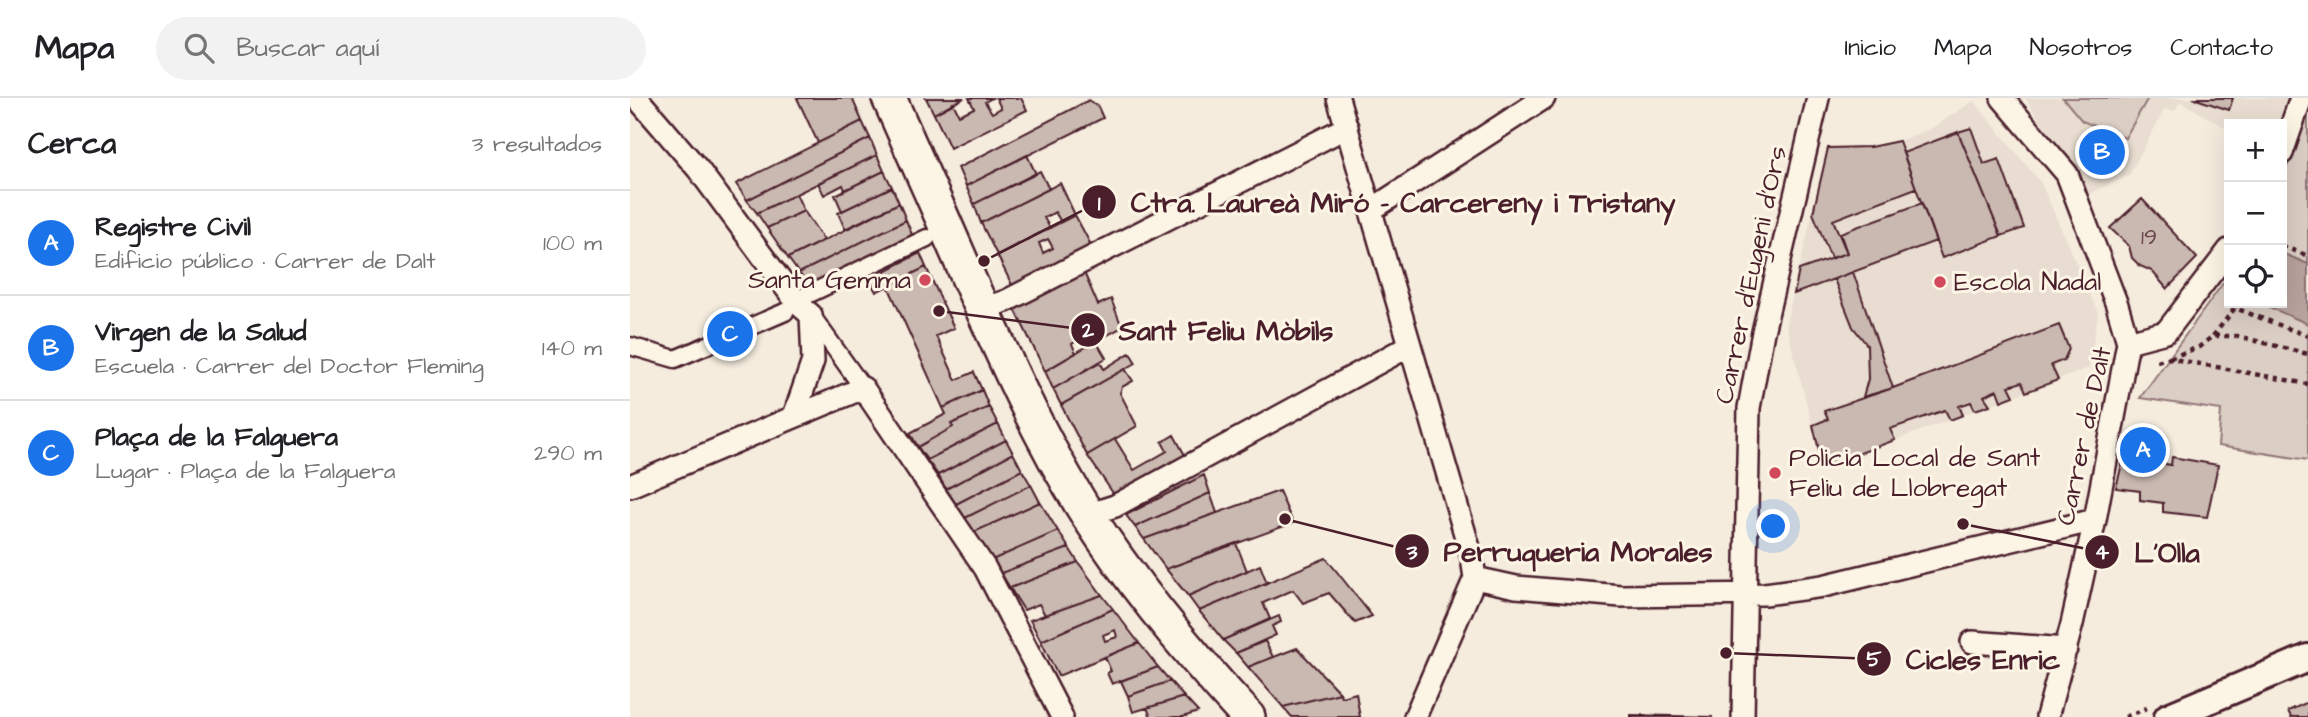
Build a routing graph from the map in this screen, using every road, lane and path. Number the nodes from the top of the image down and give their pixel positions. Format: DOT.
graph roads {
  1 [pos="637,98"];
  2 [pos="889,98"];
  3 [pos="1338,98"];
  4 [pos="1544,98"];
  5 [pos="1818,98"];
  6 [pos="2002,98"];
  7 [pos="2301,98"];
  8 [pos="1347,127"];
  9 [pos="2287,139"];
  10 [pos="1371,210"];
  11 [pos="927,238"];
  12 [pos="2287,248"];
  13 [pos="2308,256"];
  14 [pos="2224,257"];
  15 [pos="808,306"];
  16 [pos="2234,308"];
  17 [pos="2243,308"];
  18 [pos="982,309"];
  19 [pos="785,312"];
  20 [pos="2308,335"];
  21 [pos="2213,336"];
  22 [pos="2128,342"];
  23 [pos="630,346"];
  24 [pos="1409,346"];
  25 [pos="2308,354"];
  26 [pos="2168,358"];
  27 [pos="2157,361"];
  28 [pos="2308,384"];
  29 [pos="863,388"];
  30 [pos="794,416"];
  31 [pos="630,486"];
  32 [pos="1087,514"];
  33 [pos="2095,520"];
  34 [pos="1475,578"];
  35 [pos="1746,595"];
  36 [pos="1972,642"];
  37 [pos="2066,649"];
  38 [pos="2308,658"];
  39 [pos="1062,717"];
  40 [pos="1248,717"];
  41 [pos="1415,717"];
  42 [pos="1743,717"];
  43 [pos="2047,717"];
  44 [pos="2168,717"];
  1 -- 15 [label="street"];
  2 -- 18 [label="main road"];
  3 -- 8 [label="street"];
  4 -- 10 [label="street"];
  5 -- 35 [label="street, Carrer d'Eugeni d'Ors"];
  6 -- 22 [label="street"];
  7 -- 9 [label="street"];
  8 -- 10 [label="street"];
  8 -- 18 [label="street"];
  10 -- 24 [label="street"];
  11 -- 15 [label="street"];
  12 -- 13 [label="path"];
  14 -- 22 [label="street, Carrer de Dalt"];
  15 -- 29 [label="street"];
  15 -- 30 [label="street"];
  16 -- 21 [label="path"];
  17 -- 20 [label="path"];
  18 -- 32 [label="main road"];
  19 -- 23 [label="street"];
  21 -- 25 [label="path"];
  21 -- 26 [label="path"];
  22 -- 33 [label="street, Carrer de Dalt"];
  24 -- 32 [label="street"];
  24 -- 34 [label="street"];
  26 -- 27 [label="path"];
  26 -- 28 [label="path"];
  29 -- 30 [label="street"];
  29 -- 39 [label="street"];
  30 -- 31 [label="street"];
  32 -- 40 [label="main road"];
  33 -- 35 [label="street"];
  33 -- 37 [label="street, Carrer de Dalt"];
  34 -- 35 [label="street"];
  34 -- 41 [label="street"];
  35 -- 42 [label="street, Carrer d'Eugeni d'Ors"];
  36 -- 37 [label="street"];
  37 -- 43 [label="street, Carrer de Dalt"];
  38 -- 44 [label="street"];
}
